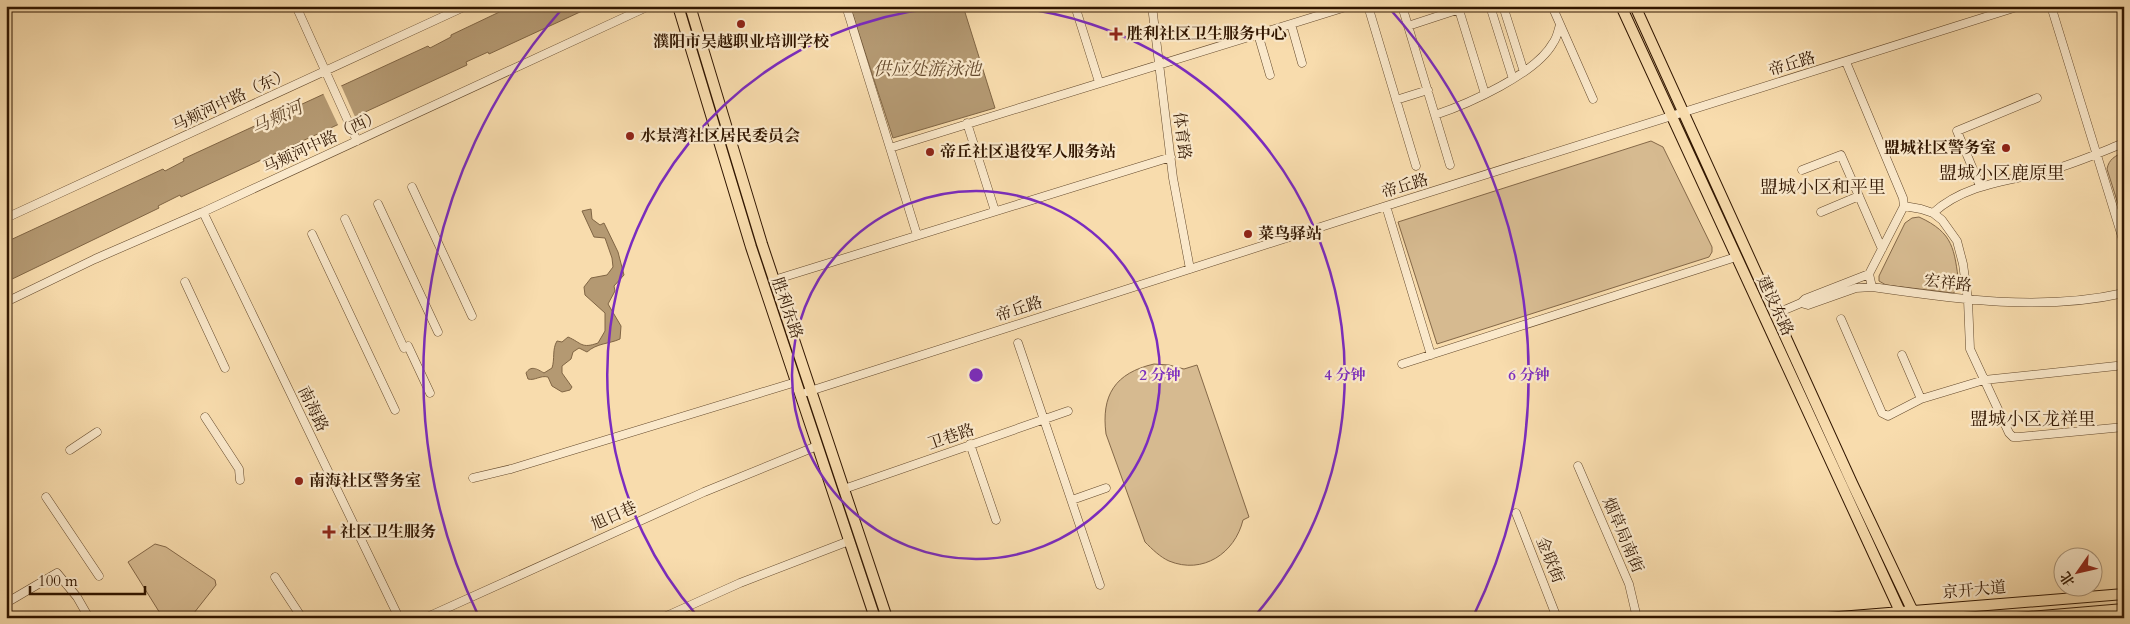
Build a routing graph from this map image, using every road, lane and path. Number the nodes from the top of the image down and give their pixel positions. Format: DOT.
graph roads {
  1 [pos="296,6"];
  2 [pos="466,6"];
  3 [pos="649,6"];
  4 [pos="678,6"];
  5 [pos="690,6"];
  6 [pos="846,6"];
  7 [pos="1075,6"];
  8 [pos="1152,6"];
  9 [pos="1349,6"];
  10 [pos="1368,6"];
  11 [pos="1402,6"];
  12 [pos="1469,6"];
  13 [pos="1490,6"];
  14 [pos="1503,6"];
  15 [pos="1552,6"];
  16 [pos="1622,6"];
  17 [pos="1635,6"];
  18 [pos="2020,6"];
  19 [pos="2051,6"];
  20 [pos="1328,9"];
  21 [pos="1454,10"];
  22 [pos="1291,24"];
  23 [pos="1560,25"];
  24 [pos="1408,26"];
  25 [pos="1258,34"];
  26 [pos="1846,62"];
  27 [pos="1302,63"];
  28 [pos="1159,64"];
  29 [pos="325,72"];
  30 [pos="1524,72"];
  31 [pos="1270,75"];
  32 [pos="1513,79"];
  33 [pos="1099,82"];
  34 [pos="1428,90"];
  35 [pos="1485,94"];
  36 [pos="2037,98"];
  37 [pos="1593,99"];
  38 [pos="1396,100"];
  39 [pos="1684,112"];
  40 [pos="1435,115"];
  41 [pos="1671,116"];
  42 [pos="967,124"];
  43 [pos="357,141"];
  44 [pos="2124,143"];
  45 [pos="890,148"];
  46 [pos="2096,155"];
  47 [pos="1171,157"];
  48 [pos="1450,165"];
  49 [pos="1416,166"];
  50 [pos="1802,170"];
  51 [pos="1980,186"];
  52 [pos="412,187"];
  53 [pos="1859,196"];
  54 [pos="378,204"];
  55 [pos="1386,206"];
  56 [pos="1904,206"];
  57 [pos="995,211"];
  58 [pos="203,212"];
  59 [pos="1821,212"];
  60 [pos="1933,213"];
  61 [pos="6,218"];
  62 [pos="345,219"];
  63 [pos="312,234"];
  64 [pos="917,235"];
  65 [pos="2124,243"];
  66 [pos="1882,249"];
  67 [pos="1736,257"];
  68 [pos="1190,269"];
  69 [pos="1868,274"];
  70 [pos="774,280"];
  71 [pos="185,282"];
  72 [pos="1872,287"];
  73 [pos="2124,293"];
  74 [pos="1968,300"];
  75 [pos="6,302"];
  76 [pos="1801,303"];
  77 [pos="1775,314"];
  78 [pos="472,316"];
  79 [pos="1841,319"];
  80 [pos="438,332"];
  81 [pos="1018,343"];
  82 [pos="1430,355"];
  83 [pos="1902,355"];
  84 [pos="1402,364"];
  85 [pos="2116,366"];
  86 [pos="225,368"];
  87 [pos="1984,380"];
  88 [pos="796,382"];
  89 [pos="810,391"];
  90 [pos="430,393"];
  91 [pos="800,394"];
  92 [pos="1921,399"];
  93 [pos="395,410"];
  94 [pos="1068,411"];
  95 [pos="205,417"];
  96 [pos="1045,419"];
  97 [pos="2124,427"];
  98 [pos="97,432"];
  99 [pos="970,444"];
  100 [pos="817,446"];
  101 [pos="70,450"];
  102 [pos="1578,466"];
  103 [pos="473,478"];
  104 [pos="240,480"];
  105 [pos="1106,488"];
  106 [pos="844,489"];
  107 [pos="46,497"];
  108 [pos="1072,500"];
  109 [pos="1516,513"];
  110 [pos="996,520"];
  111 [pos="849,541"];
  112 [pos="98,576"];
  113 [pos="276,577"];
  114 [pos="1100,585"];
  115 [pos="2124,594"];
  116 [pos="6,603"];
  117 [pos="2124,609"];
  118 [pos="1914,614"];
  119 [pos="1902,615"];
  120 [pos="89,618"];
  121 [pos="302,618"];
  122 [pos="399,618"];
  123 [pos="425,618"];
  124 [pos="662,618"];
  125 [pos="875,618"];
  126 [pos="887,618"];
  127 [pos="1557,618"];
  128 [pos="1637,618"];
  129 [pos="1827,618"];
  130 [pos="2016,618"];
  1 -- 29 [label="street"];
  2 -- 29 [label="street, 马颊河中路（东）"];
  3 -- 43 [label="street, 马颊河中路（西）"];
  4 -- 88 [label="main road, 胜利东路"];
  5 -- 70 [label="main road, 胜利东路"];
  6 -- 45 [label="street"];
  7 -- 33 [label="street"];
  8 -- 28 [label="street, 体育路"];
  9 -- 20 [label="street"];
  10 -- 38 [label="street"];
  11 -- 24 [label="street"];
  12 -- 21 [label="street"];
  13 -- 32 [label="street"];
  14 -- 30 [label="street"];
  15 -- 23 [label="street"];
  16 -- 41 [label="main road, 建设东路"];
  17 -- 39 [label="main road, 建设东路"];
  18 -- 26 [label="street, 帝丘路"];
  19 -- 46 [label="street"];
  20 -- 22 [label="street"];
  21 -- 24 [label="street"];
  21 -- 35 [label="street"];
  22 -- 25 [label="street"];
  22 -- 27 [label="street"];
  23 -- 30 [label="street"];
  23 -- 37 [label="street"];
  24 -- 34 [label="street"];
  25 -- 28 [label="street"];
  25 -- 31 [label="street"];
  26 -- 39 [label="street, 帝丘路"];
  26 -- 56 [label="street"];
  28 -- 33 [label="street"];
  28 -- 47 [label="street, 体育路"];
  29 -- 43 [label="street"];
  29 -- 61 [label="street, 马颊河中路（东）"];
  30 -- 32 [label="street"];
  32 -- 35 [label="street"];
  33 -- 42 [label="street"];
  34 -- 38 [label="street"];
  34 -- 40 [label="street"];
  35 -- 40 [label="street"];
  36 -- 51 [label="street"];
  38 -- 49 [label="street"];
  39 -- 41 [label="street, 帝丘路"];
  39 -- 77 [label="main road, 建设东路"];
  40 -- 48 [label="street"];
  41 -- 55 [label="street, 帝丘路"];
  41 -- 67 [label="main road, 建设东路"];
  42 -- 45 [label="street"];
  42 -- 57 [label="street"];
  43 -- 58 [label="street, 马颊河中路（西）"];
  44 -- 46 [label="street"];
  45 -- 64 [label="street"];
  46 -- 51 [label="street"];
  46 -- 65 [label="street"];
  47 -- 57 [label="street"];
  47 -- 68 [label="street, 体育路"];
  50 -- 53 [label="street"];
  51 -- 60 [label="street"];
  52 -- 78 [label="street"];
  53 -- 59 [label="street"];
  53 -- 66 [label="street"];
  54 -- 80 [label="street"];
  55 -- 68 [label="street, 帝丘路"];
  55 -- 82 [label="street"];
  56 -- 60 [label="street"];
  56 -- 66 [label="street"];
  57 -- 64 [label="street"];
  58 -- 75 [label="street, 马颊河中路（西）"];
  58 -- 122 [label="street, 南海路"];
  60 -- 74 [label="street"];
  62 -- 90 [label="street"];
  63 -- 93 [label="street"];
  64 -- 70 [label="street"];
  66 -- 69 [label="street"];
  67 -- 82 [label="street"];
  67 -- 119 [label="main road, 建设东路"];
  68 -- 89 [label="street, 帝丘路"];
  69 -- 72 [label="street"];
  69 -- 76 [label="street"];
  70 -- 89 [label="main road, 胜利东路"];
  71 -- 86 [label="street"];
  72 -- 74 [label="street, 宏祥路"];
  72 -- 76 [label="street, 宏祥路"];
  73 -- 74 [label="street, 宏祥路"];
  74 -- 87 [label="street"];
  76 -- 77 [label="street, 宏祥路"];
  77 -- 118 [label="main road, 建设东路"];
  79 -- 92 [label="street"];
  81 -- 96 [label="street"];
  82 -- 84 [label="street"];
  83 -- 92 [label="street"];
  85 -- 87 [label="street"];
  87 -- 92 [label="street"];
  87 -- 97 [label="street"];
  88 -- 91 [label="main road, 胜利东路"];
  88 -- 103 [label="street"];
  89 -- 91 [label="street, 帝丘路"];
  89 -- 106 [label="main road, 胜利东路"];
  91 -- 100 [label="main road, 胜利东路"];
  94 -- 96 [label="street, 卫巷路"];
  95 -- 104 [label="street"];
  96 -- 99 [label="street, 卫巷路"];
  96 -- 108 [label="street"];
  98 -- 101 [label="street"];
  99 -- 106 [label="street, 卫巷路"];
  99 -- 110 [label="street"];
  100 -- 111 [label="main road, 胜利东路"];
  100 -- 123 [label="street, 旭日巷"];
  102 -- 128 [label="street, 烟草局南街"];
  105 -- 108 [label="street"];
  106 -- 126 [label="main road, 胜利东路"];
  107 -- 112 [label="street"];
  108 -- 114 [label="street"];
  109 -- 127 [label="street, 金联街"];
  111 -- 124 [label="street"];
  111 -- 125 [label="main road, 胜利东路"];
  113 -- 121 [label="street"];
  115 -- 118 [label="main road, 京开大道"];
  116 -- 120 [label="street"];
  117 -- 130 [label="main road, 京开大道"];
  118 -- 119 [label="main road, 京开大道"];
  119 -- 129 [label="main road, 京开大道"];
}
